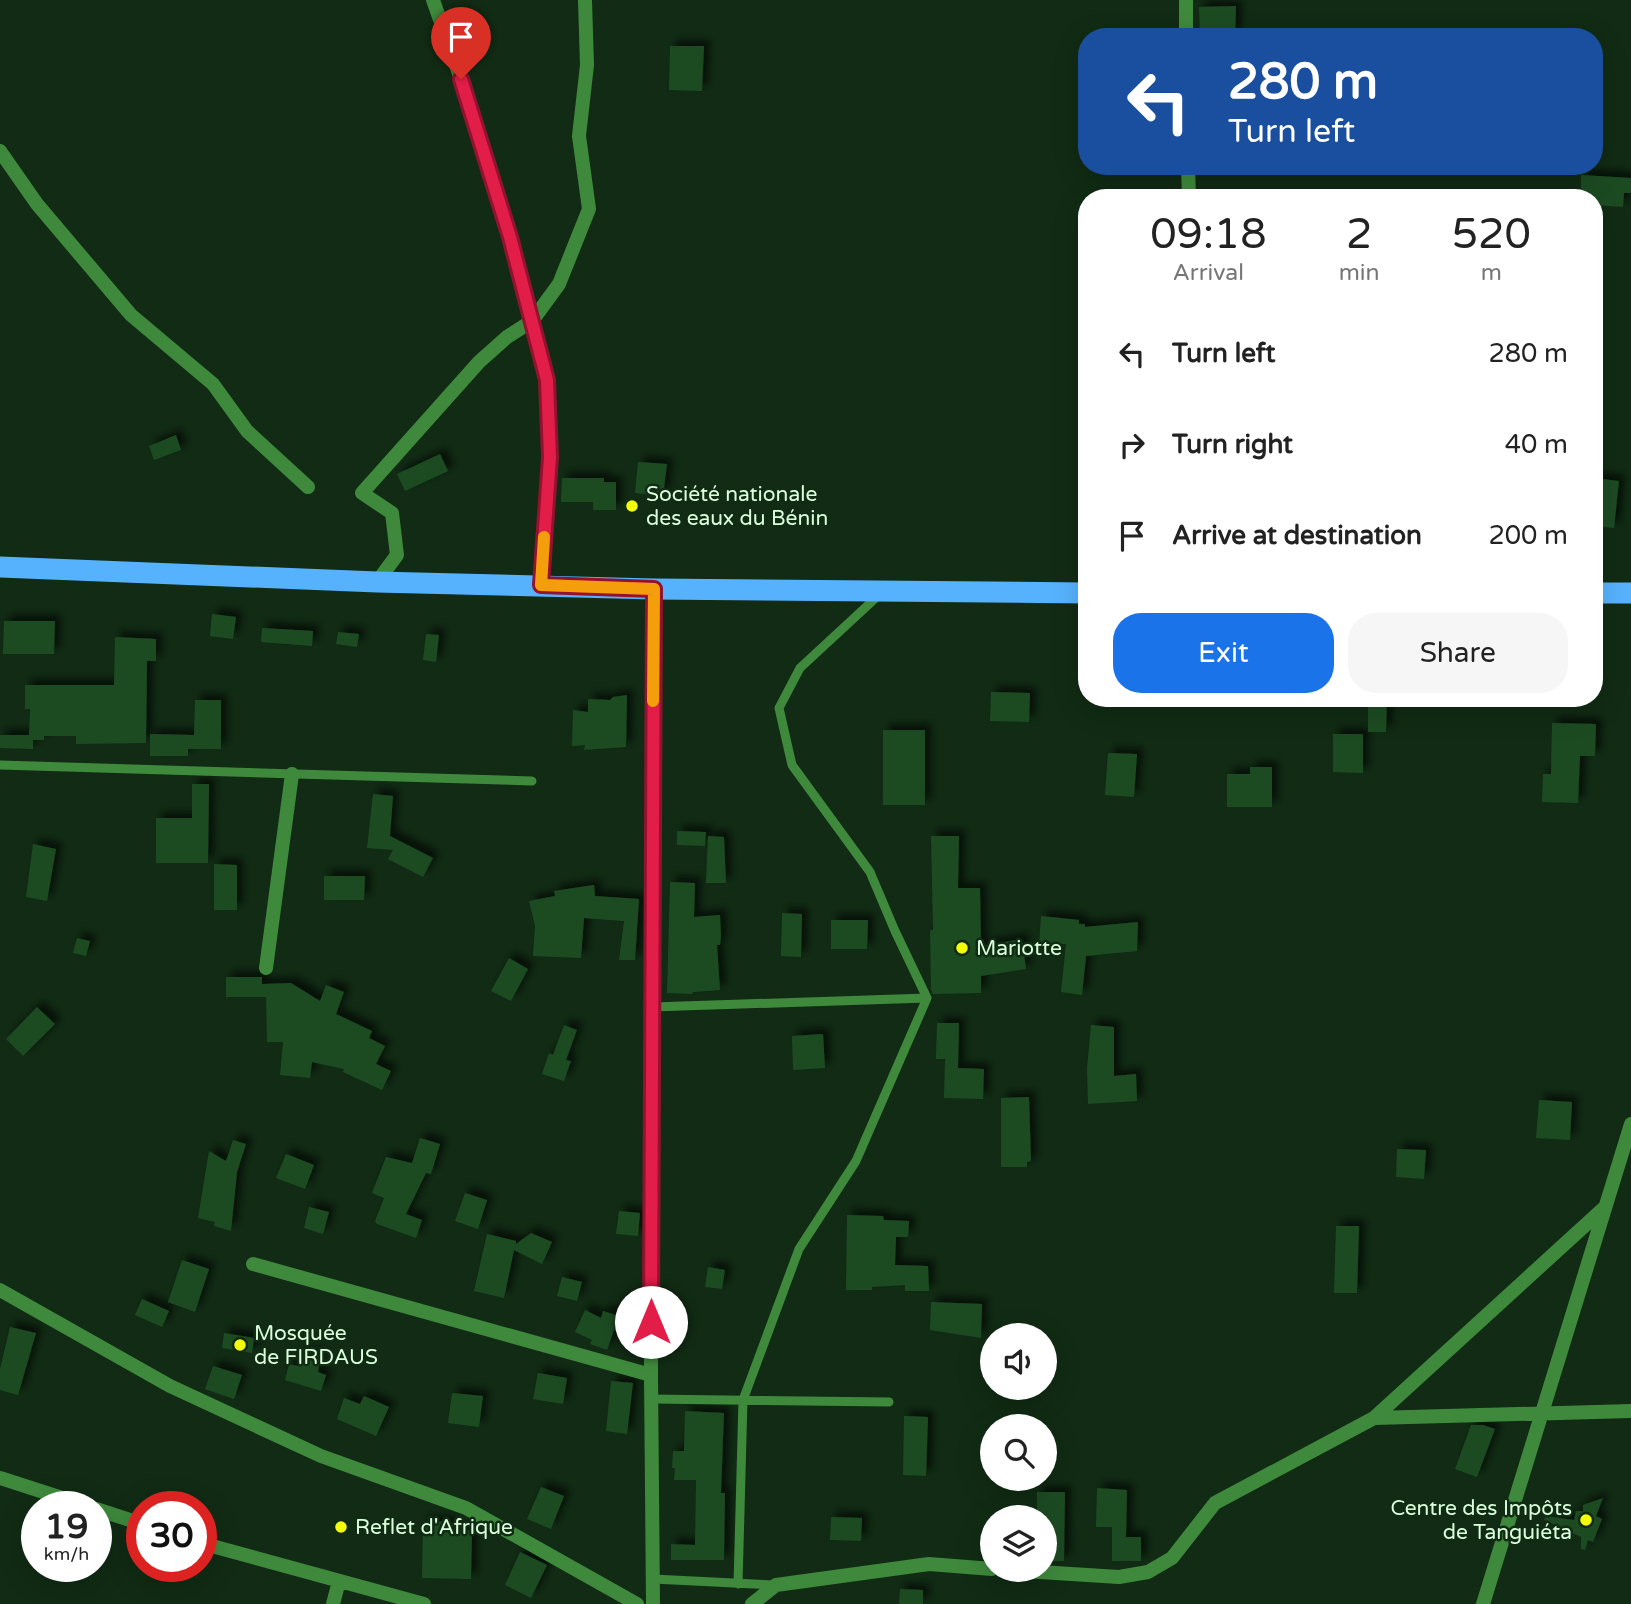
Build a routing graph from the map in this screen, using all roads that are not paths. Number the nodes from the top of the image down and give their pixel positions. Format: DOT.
graph roads {
  1 [pos="433,0"];
  2 [pos="585,0"];
  3 [pos="1186,0"];
  4 [pos="1186,28"];
  5 [pos="0,151"];
  6 [pos="532,321"];
  7 [pos="308,487"];
  8 [pos="0,567"];
  9 [pos="377,582"];
  10 [pos="541,585"];
  11 [pos="654,589"];
  12 [pos="882,591"];
  13 [pos="1078,593"];
  14 [pos="1603,593"];
  15 [pos="1631,593"];
  16 [pos="0,765"];
  17 [pos="292,774"];
  18 [pos="532,781"];
  19 [pos="266,968"];
  20 [pos="928,998"];
  21 [pos="652,1007"];
  22 [pos="1631,1124"];
  23 [pos="1604,1208"];
  24 [pos="253,1265"];
  25 [pos="0,1290"];
  26 [pos="651,1375"];
  27 [pos="651,1399"];
  28 [pos="743,1400"];
  29 [pos="889,1402"];
  30 [pos="1631,1410"];
  31 [pos="1541,1413"];
  32 [pos="1374,1418"];
  33 [pos="0,1478"];
  34 [pos="40,1491"];
  35 [pos="217,1547"];
  36 [pos="980,1568"];
  37 [pos="1057,1573"];
  38 [pos="653,1579"];
  39 [pos="339,1581"];
  40 [pos="738,1584"];
  41 [pos="776,1585"];
  42 [pos="333,1604"];
  43 [pos="424,1604"];
  44 [pos="637,1604"];
  45 [pos="653,1604"];
  46 [pos="752,1604"];
  47 [pos="1483,1604"];
  1 -- 6 [label="street"];
  2 -- 6 [label="street"];
  3 -- 4 [label="street"];
  5 -- 7 [label="street"];
  6 -- 9 [label="street"];
  6 -- 10 [label="street"];
  8 -- 9 [label="highway"];
  9 -- 10 [label="highway"];
  10 -- 11 [label="highway"];
  11 -- 12 [label="highway"];
  11 -- 21 [label="street"];
  12 -- 13 [label="highway"];
  12 -- 20 [label="lane"];
  14 -- 15 [label="highway"];
  16 -- 17 [label="lane"];
  17 -- 18 [label="lane"];
  17 -- 19 [label="street"];
  20 -- 21 [label="lane"];
  20 -- 28 [label="lane"];
  21 -- 26 [label="street"];
  22 -- 23 [label="street"];
  23 -- 31 [label="street"];
  23 -- 32 [label="street"];
  24 -- 26 [label="street"];
  25 -- 44 [label="street"];
  26 -- 27 [label="street"];
  27 -- 28 [label="lane"];
  27 -- 38 [label="street"];
  28 -- 29 [label="lane"];
  28 -- 40 [label="lane"];
  30 -- 31 [label="street"];
  31 -- 32 [label="street"];
  31 -- 47 [label="street"];
  32 -- 37 [label="street"];
  33 -- 34 [label="street"];
  35 -- 39 [label="street"];
  36 -- 41 [label="street"];
  38 -- 40 [label="lane"];
  38 -- 45 [label="street"];
  39 -- 42 [label="street"];
  39 -- 43 [label="street"];
  40 -- 41 [label="lane"];
  41 -- 46 [label="street"];
}
